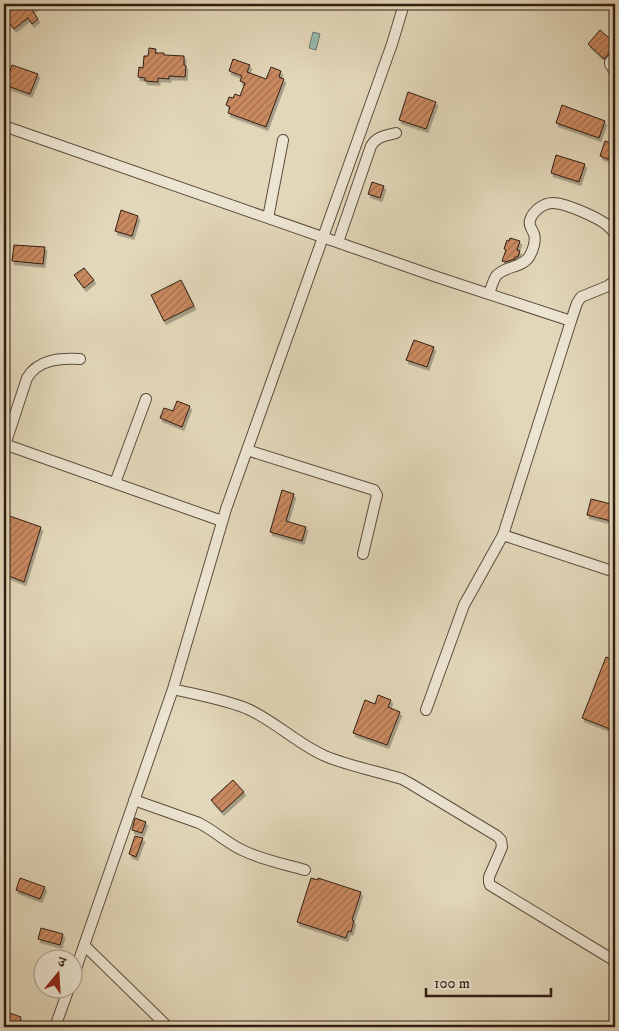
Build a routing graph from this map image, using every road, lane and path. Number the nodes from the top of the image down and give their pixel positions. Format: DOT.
graph roads {
  1 [pos="404,4"];
  2 [pos="615,57"];
  3 [pos="615,72"];
  4 [pos="4,126"];
  5 [pos="396,133"];
  6 [pos="283,140"];
  7 [pos="268,218"];
  8 [pos="615,234"];
  9 [pos="323,237"];
  10 [pos="338,242"];
  11 [pos="615,280"];
  12 [pos="489,294"];
  13 [pos="571,320"];
  14 [pos="80,358"];
  15 [pos="146,399"];
  16 [pos="5,445"];
  17 [pos="247,450"];
  18 [pos="115,483"];
  19 [pos="222,521"];
  20 [pos="503,535"];
  21 [pos="362,554"];
  22 [pos="615,572"];
  23 [pos="173,689"];
  24 [pos="426,710"];
  25 [pos="134,800"];
  26 [pos="305,870"];
  27 [pos="85,946"];
  28 [pos="82,954"];
  29 [pos="615,961"];
  30 [pos="65,998"];
  31 [pos="55,1027"];
  32 [pos="168,1027"];
  1 -- 9 [label="street"];
  2 -- 3 [label="street"];
  4 -- 7 [label="street"];
  5 -- 10 [label="street"];
  6 -- 7 [label="street"];
  7 -- 9 [label="street"];
  8 -- 12 [label="street"];
  9 -- 10 [label="street"];
  9 -- 17 [label="street"];
  10 -- 12 [label="street"];
  11 -- 13 [label="street"];
  12 -- 13 [label="street"];
  13 -- 20 [label="street"];
  14 -- 16 [label="street"];
  15 -- 18 [label="street"];
  16 -- 18 [label="street"];
  17 -- 19 [label="street"];
  17 -- 21 [label="street"];
  18 -- 19 [label="street"];
  19 -- 23 [label="street"];
  20 -- 22 [label="street"];
  20 -- 24 [label="street"];
  23 -- 25 [label="street"];
  23 -- 29 [label="street"];
  25 -- 26 [label="street"];
  25 -- 27 [label="street"];
  27 -- 28 [label="street"];
  27 -- 32 [label="street"];
  30 -- 31 [label="street"];
}
